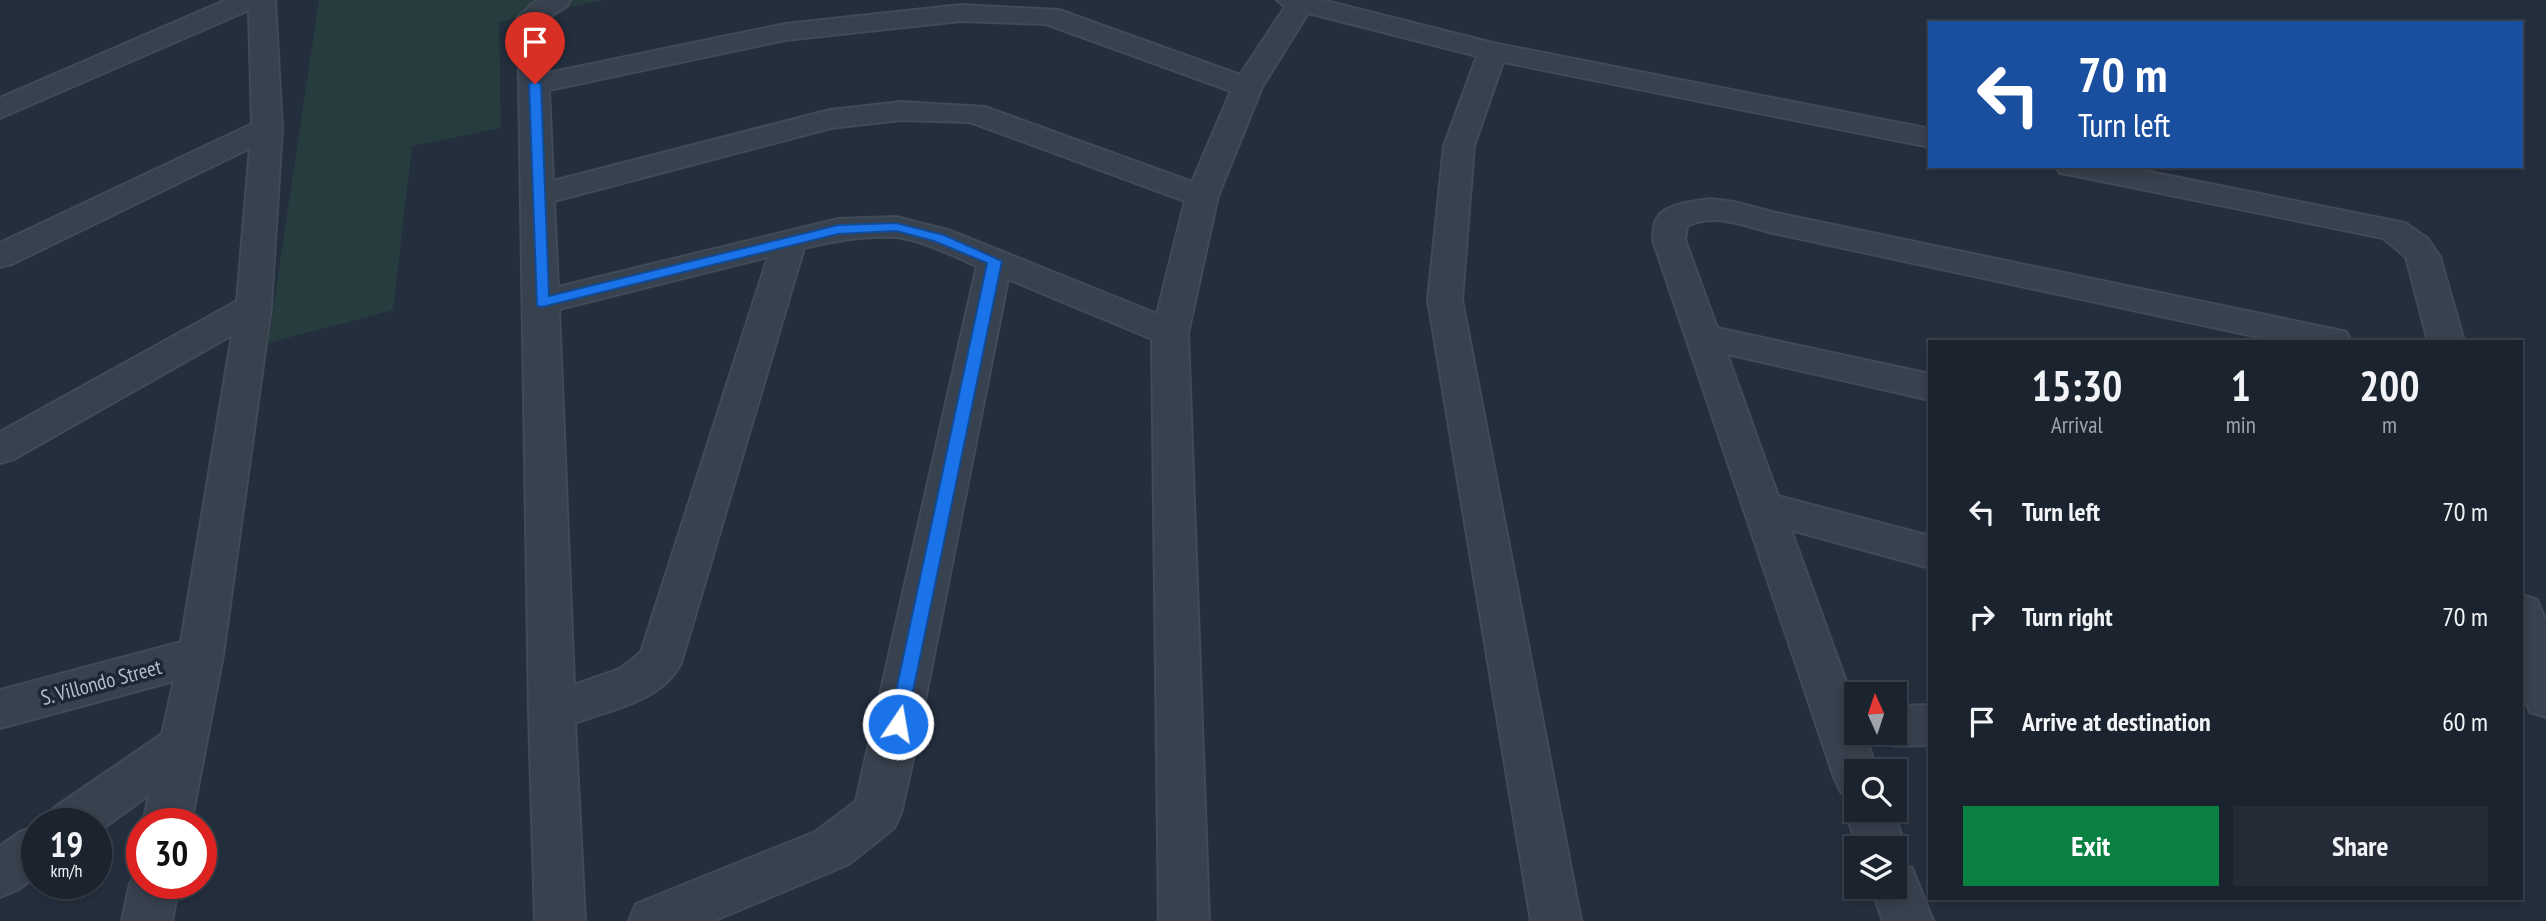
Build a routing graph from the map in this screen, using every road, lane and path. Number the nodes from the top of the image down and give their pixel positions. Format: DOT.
graph roads {
  1 [pos="249,0"];
  2 [pos="262,0"];
  3 [pos="557,0"];
  4 [pos="1297,1"];
  5 [pos="1493,51"];
  6 [pos="535,84"];
  7 [pos="1247,87"];
  8 [pos="0,109"];
  9 [pos="267,128"];
  10 [pos="1928,138"];
  11 [pos="2081,168"];
  12 [pos="539,195"];
  13 [pos="1202,195"];
  14 [pos="789,242"];
  15 [pos="0,256"];
  16 [pos="995,261"];
  17 [pos="542,302"];
  18 [pos="254,307"];
  19 [pos="1170,333"];
  20 [pos="1703,337"];
  21 [pos="2328,340"];
  22 [pos="2446,340"];
  23 [pos="1928,387"];
  24 [pos="0,449"];
  25 [pos="1763,507"];
  26 [pos="1928,551"];
  27 [pos="2523,616"];
  28 [pos="201,654"];
  29 [pos="2546,698"];
  30 [pos="0,709"];
  31 [pos="551,712"];
  32 [pos="2523,712"];
  33 [pos="1844,718"];
  34 [pos="2546,719"];
  35 [pos="1928,725"];
  36 [pos="1908,726"];
  37 [pos="183,745"];
  38 [pos="94,808"];
  39 [pos="170,808"];
  40 [pos="21,859"];
  41 [pos="0,874"];
  42 [pos="152,899"];
  43 [pos="1900,899"];
  44 [pos="147,921"];
  45 [pos="560,921"];
  46 [pos="654,921"];
  47 [pos="1184,921"];
  48 [pos="1556,921"];
  49 [pos="1908,921"];
  1 -- 8 [label="street"];
  2 -- 9 [label="street"];
  3 -- 6 [label="street"];
  4 -- 5 [label="street"];
  4 -- 7 [label="street"];
  5 -- 10 [label="street"];
  5 -- 48 [label="street"];
  6 -- 7 [label="street"];
  6 -- 12 [label="street"];
  7 -- 13 [label="street"];
  9 -- 15 [label="street"];
  9 -- 18 [label="street"];
  11 -- 22 [label="street"];
  12 -- 13 [label="street"];
  12 -- 17 [label="street"];
  13 -- 19 [label="street"];
  14 -- 16 [label="street"];
  14 -- 17 [label="street"];
  14 -- 31 [label="street"];
  16 -- 19 [label="street"];
  16 -- 46 [label="street"];
  17 -- 31 [label="street"];
  18 -- 24 [label="street"];
  18 -- 28 [label="street"];
  19 -- 47 [label="street"];
  20 -- 21 [label="street"];
  20 -- 23 [label="street"];
  20 -- 25 [label="street"];
  25 -- 26 [label="street"];
  25 -- 33 [label="street"];
  27 -- 29 [label="street"];
  28 -- 30 [label="street, S. Villondo Street"];
  28 -- 37 [label="street"];
  31 -- 45 [label="street"];
  32 -- 34 [label="street"];
  35 -- 36 [label="street"];
  37 -- 38 [label="street"];
  37 -- 39 [label="street"];
  40 -- 41 [label="street"];
  42 -- 44 [label="street"];
  43 -- 49 [label="street"];
}
